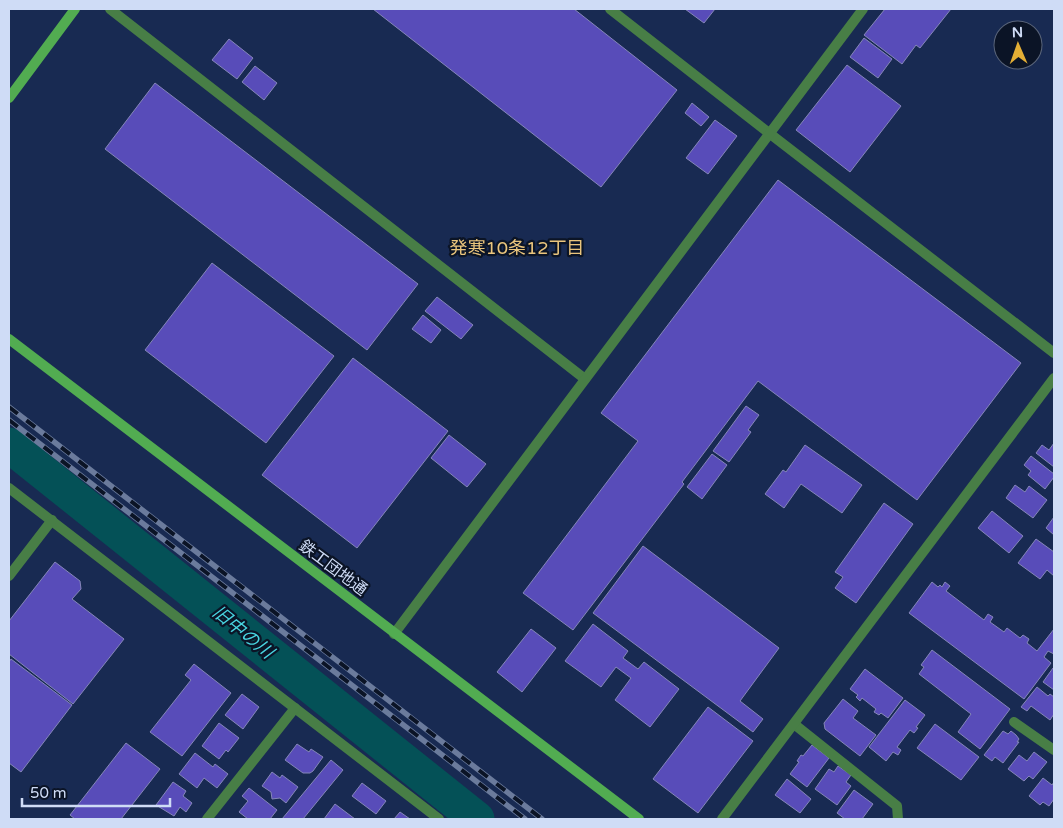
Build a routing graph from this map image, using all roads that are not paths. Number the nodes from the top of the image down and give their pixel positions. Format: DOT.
graph roads {
  1 [pos="76,9"];
  2 [pos="110,9"];
  3 [pos="610,9"];
  4 [pos="863,9"];
  5 [pos="9,98"];
  6 [pos="769,133"];
  7 [pos="9,339"];
  8 [pos="1054,353"];
  9 [pos="1054,378"];
  10 [pos="584,379"];
  11 [pos="9,488"];
  12 [pos="52,520"];
  13 [pos="9,576"];
  14 [pos="394,634"];
  15 [pos="295,708"];
  16 [pos="1014,722"];
  17 [pos="794,724"];
  18 [pos="1054,750"];
  19 [pos="207,819"];
  20 [pos="439,819"];
  21 [pos="640,819"];
  22 [pos="722,819"];
  23 [pos="898,819"];
  1 -- 5 [label="street"];
  2 -- 10 [label="street"];
  3 -- 6 [label="street"];
  4 -- 6 [label="street"];
  6 -- 8 [label="street"];
  6 -- 10 [label="street"];
  7 -- 14 [label="street, 鉄工団地通"];
  9 -- 17 [label="street"];
  10 -- 14 [label="street"];
  11 -- 12 [label="street"];
  12 -- 13 [label="street"];
  12 -- 15 [label="street"];
  14 -- 21 [label="street, 鉄工団地通"];
  15 -- 19 [label="street"];
  15 -- 20 [label="street"];
  16 -- 18 [label="street"];
  17 -- 22 [label="street"];
  17 -- 23 [label="street"];
}
